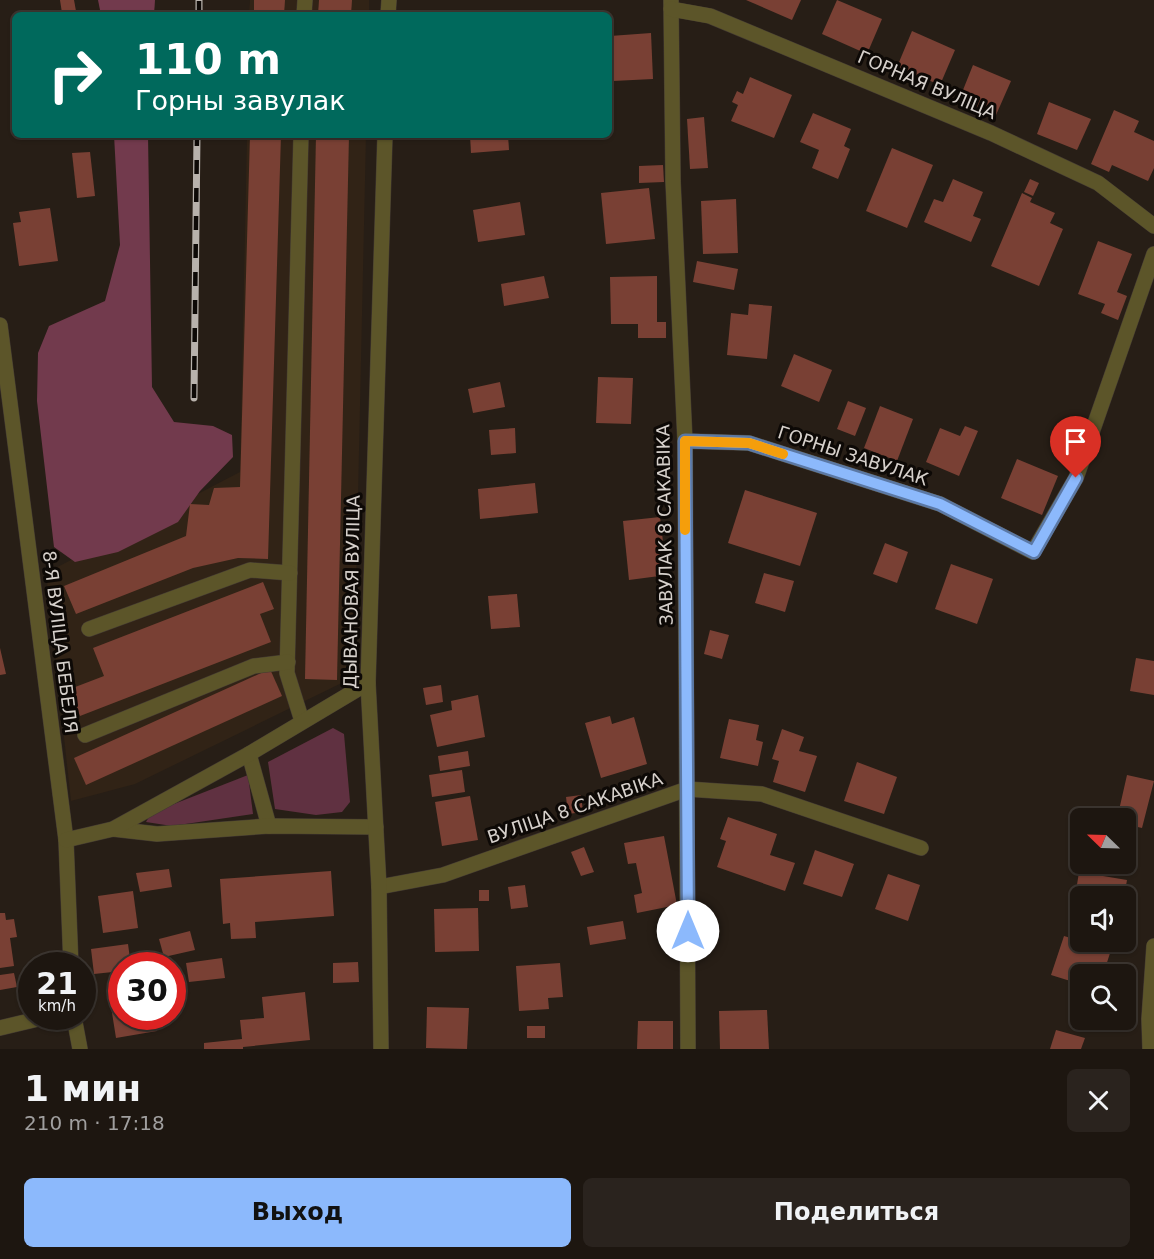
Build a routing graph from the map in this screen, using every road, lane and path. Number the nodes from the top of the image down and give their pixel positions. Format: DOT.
graph roads {
  1 [pos="671,5"];
  2 [pos="301,138"];
  3 [pos="385,138"];
  4 [pos="1154,226"];
  5 [pos="1154,254"];
  6 [pos="0,325"];
  7 [pos="685,441"];
  8 [pos="290,573"];
  9 [pos="89,629"];
  10 [pos="288,662"];
  11 [pos="368,683"];
  12 [pos="302,721"];
  13 [pos="85,735"];
  14 [pos="249,754"];
  15 [pos="687,789"];
  16 [pos="269,826"];
  17 [pos="376,827"];
  18 [pos="112,829"];
  19 [pos="66,840"];
  20 [pos="921,848"];
  21 [pos="379,887"];
  22 [pos="1154,946"];
  23 [pos="70,952"];
  24 [pos="18,1024"];
  25 [pos="0,1028"];
  26 [pos="76,1030"];
  27 [pos="80,1049"];
  28 [pos="381,1049"];
  29 [pos="688,1049"];
  30 [pos="1150,1049"];
  1 -- 4 [label="street, ГОРНАЯ ВУЛІЦА"];
  1 -- 7 [label="street, ЗАВУЛАК 8 САКАВІКА"];
  2 -- 8 [label="street"];
  3 -- 11 [label="street, ДЫВАНОВАЯ ВУЛІЦА"];
  5 -- 7 [label="street, ГОРНЫ ЗАВУЛАК"];
  6 -- 19 [label="street, 8-Я ВУЛІЦА БЕБЕЛЯ"];
  7 -- 15 [label="street, ЗАВУЛАК 8 САКАВІКА"];
  8 -- 9 [label="street"];
  8 -- 10 [label="street"];
  10 -- 12 [label="street"];
  10 -- 13 [label="street"];
  11 -- 12 [label="street"];
  11 -- 17 [label="street, ДЫВАНОВАЯ ВУЛІЦА"];
  12 -- 14 [label="street"];
  14 -- 16 [label="street"];
  14 -- 18 [label="street"];
  15 -- 20 [label="street, ВУЛІЦА 8 САКАВІКА"];
  15 -- 21 [label="street, ВУЛІЦА 8 САКАВІКА"];
  15 -- 29 [label="street, ЗАВУЛАК 8 САКАВІКА"];
  16 -- 17 [label="street"];
  16 -- 18 [label="street"];
  17 -- 21 [label="street, ДЫВАНОВАЯ ВУЛІЦА"];
  18 -- 19 [label="street"];
  19 -- 23 [label="street, 8-Я ВУЛІЦА БЕБЕЛЯ"];
  21 -- 28 [label="street, ДЫВАНОВАЯ ВУЛІЦА"];
  22 -- 30 [label="street"];
  24 -- 25 [label="street"];
  26 -- 27 [label="street"];
}
